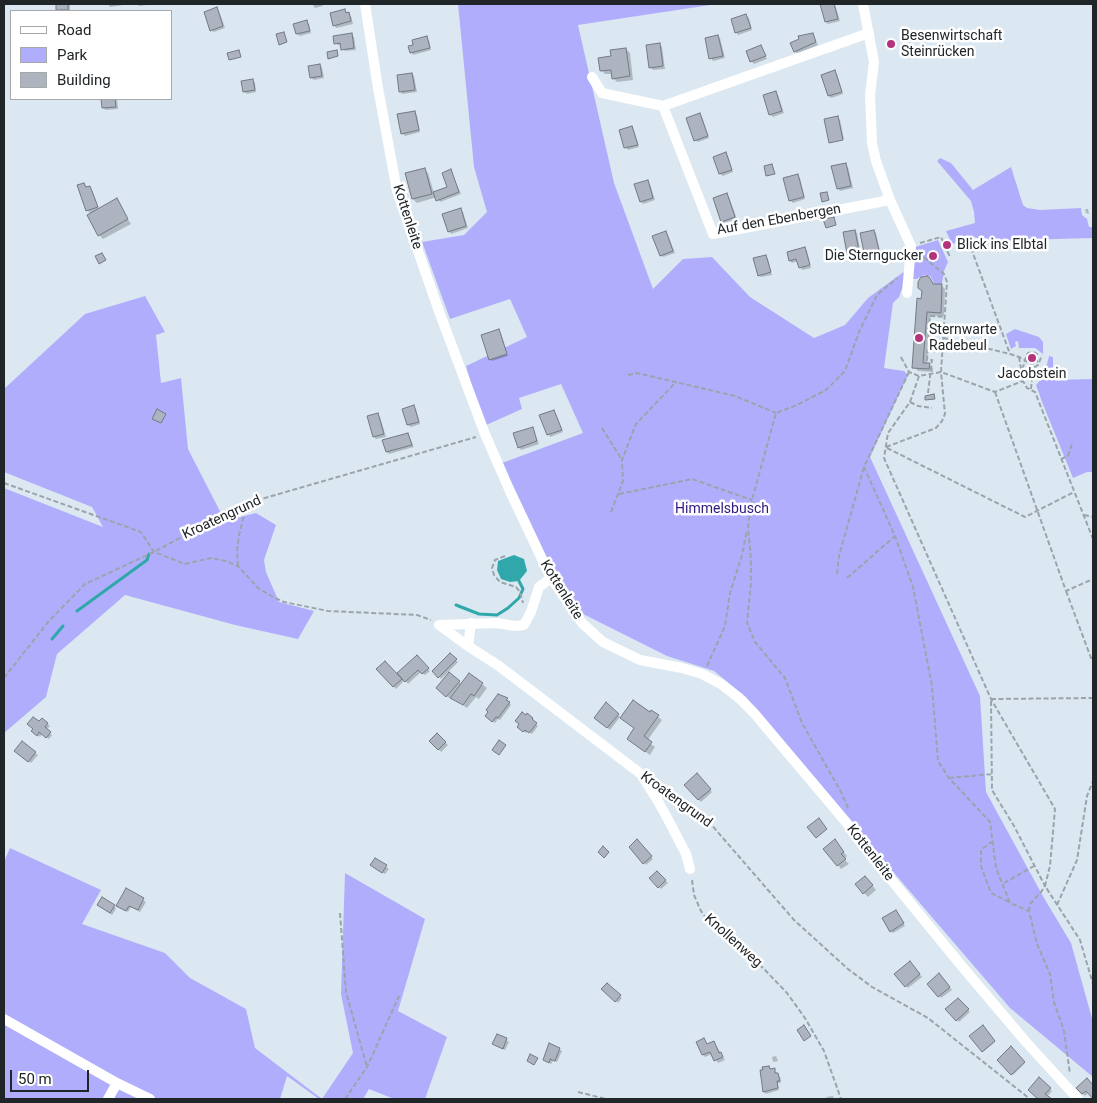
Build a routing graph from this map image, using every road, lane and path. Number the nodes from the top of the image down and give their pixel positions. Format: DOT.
graph roads {
  1 [pos="365,4"];
  2 [pos="863,4"];
  3 [pos="869,33"];
  4 [pos="592,77"];
  5 [pos="662,106"];
  6 [pos="890,200"];
  7 [pos="911,246"];
  8 [pos="971,248"];
  9 [pos="950,257"];
  10 [pos="909,269"];
  11 [pos="907,293"];
  12 [pos="945,317"];
  13 [pos="944,338"];
  14 [pos="1010,354"];
  15 [pos="1042,356"];
  16 [pos="901,357"];
  17 [pos="1019,357"];
  18 [pos="1025,360"];
  19 [pos="1022,371"];
  20 [pos="909,372"];
  21 [pos="941,372"];
  22 [pos="628,374"];
  23 [pos="930,374"];
  24 [pos="919,376"];
  25 [pos="1023,381"];
  26 [pos="676,383"];
  27 [pos="1030,390"];
  28 [pos="994,392"];
  29 [pos="928,394"];
  30 [pos="910,402"];
  31 [pos="932,408"];
  32 [pos="776,413"];
  33 [pos="602,428"];
  34 [pos="485,434"];
  35 [pos="1072,444"];
  36 [pos="886,447"];
  37 [pos="1061,459"];
  38 [pos="622,460"];
  39 [pos="864,467"];
  40 [pos="4,483"];
  41 [pos="1074,492"];
  42 [pos="619,494"];
  43 [pos="752,500"];
  44 [pos="251,502"];
  45 [pos="1037,511"];
  46 [pos="611,512"];
  47 [pos="1084,515"];
  48 [pos="1093,517"];
  49 [pos="748,527"];
  50 [pos="895,536"];
  51 [pos="1093,539"];
  52 [pos="154,552"];
  53 [pos="505,556"];
  54 [pos="238,566"];
  55 [pos="837,574"];
  56 [pos="551,578"];
  57 [pos="847,578"];
  58 [pos="1093,579"];
  59 [pos="1066,591"];
  60 [pos="521,595"];
  61 [pos="471,623"];
  62 [pos="439,625"];
  63 [pos="468,646"];
  64 [pos="1093,658"];
  65 [pos="702,674"];
  66 [pos="4,678"];
  67 [pos="991,698"];
  68 [pos="1093,698"];
  69 [pos="993,774"];
  70 [pos="949,778"];
  71 [pos="1093,781"];
  72 [pos="664,790"];
  73 [pos="851,828"];
  74 [pos="993,841"];
  75 [pos="1034,866"];
  76 [pos="690,869"];
  77 [pos="1003,883"];
  78 [pos="1044,886"];
  79 [pos="1010,903"];
  80 [pos="1057,905"];
  81 [pos="1028,911"];
  82 [pos="340,914"];
  83 [pos="1093,984"];
  84 [pos="399,996"];
  85 [pos="4,1018"];
  86 [pos="367,1067"];
  87 [pos="117,1083"];
  88 [pos="578,1092"];
  89 [pos="1074,1095"];
  90 [pos="108,1099"];
  91 [pos="150,1099"];
  92 [pos="345,1099"];
  93 [pos="606,1099"];
  94 [pos="841,1099"];
  95 [pos="1030,1099"];
  1 -- 34 [label="street, Kottenleite"];
  2 -- 3 [label="street"];
  3 -- 5 [label="street"];
  3 -- 6 [label="street"];
  4 -- 5 [label="street"];
  5 -- 6 [label="street, Auf den Ebenbergen"];
  6 -- 7 [label="street"];
  7 -- 9 [label="path"];
  7 -- 10 [label="street"];
  7 -- 12 [label="path"];
  8 -- 14 [label="path"];
  10 -- 11 [label="street"];
  10 -- 32 [label="path"];
  12 -- 13 [label="path"];
  12 -- 23 [label="path"];
  13 -- 14 [label="path"];
  13 -- 21 [label="path"];
  14 -- 17 [label="path"];
  15 -- 27 [label="path"];
  16 -- 20 [label="path"];
  17 -- 18 [label="path"];
  17 -- 19 [label="path"];
  18 -- 18 [label="path"];
  18 -- 19 [label="path"];
  19 -- 25 [label="path"];
  20 -- 24 [label="path"];
  20 -- 39 [label="path"];
  21 -- 23 [label="path"];
  21 -- 28 [label="path"];
  21 -- 36 [label="path"];
  22 -- 26 [label="path"];
  23 -- 24 [label="path"];
  23 -- 29 [label="path"];
  24 -- 30 [label="path"];
  25 -- 27 [label="path"];
  25 -- 28 [label="path"];
  26 -- 32 [label="path"];
  26 -- 38 [label="path"];
  27 -- 37 [label="path"];
  28 -- 45 [label="path"];
  30 -- 31 [label="path"];
  30 -- 36 [label="path"];
  32 -- 43 [label="path"];
  33 -- 38 [label="path"];
  34 -- 44 [label="path, Kroatengrund"];
  34 -- 56 [label="street, Kottenleite"];
  35 -- 37 [label="path"];
  36 -- 45 [label="path"];
  36 -- 67 [label="path"];
  37 -- 41 [label="path"];
  38 -- 42 [label="path"];
  39 -- 50 [label="path"];
  39 -- 55 [label="path"];
  40 -- 52 [label="path"];
  41 -- 45 [label="path"];
  41 -- 47 [label="path"];
  42 -- 43 [label="path"];
  42 -- 46 [label="path"];
  43 -- 49 [label="path"];
  44 -- 52 [label="path, Kroatengrund"];
  44 -- 54 [label="path"];
  45 -- 59 [label="path"];
  47 -- 48 [label="path"];
  47 -- 51 [label="path"];
  49 -- 65 [label="path"];
  49 -- 73 [label="path"];
  50 -- 57 [label="path"];
  50 -- 70 [label="path"];
  52 -- 54 [label="path"];
  52 -- 66 [label="path, Kroatengrund"];
  53 -- 60 [label="path"];
  54 -- 62 [label="path"];
  56 -- 61 [label="street"];
  56 -- 65 [label="street, Kottenleite"];
  58 -- 59 [label="path"];
  59 -- 64 [label="path"];
  61 -- 62 [label="street"];
  61 -- 63 [label="street"];
  62 -- 63 [label="street, Kroatengrund"];
  63 -- 76 [label="street, Kroatengrund"];
  65 -- 73 [label="street, Kottenleite"];
  67 -- 68 [label="path"];
  67 -- 69 [label="path"];
  67 -- 78 [label="path"];
  69 -- 70 [label="path"];
  69 -- 75 [label="path"];
  70 -- 74 [label="path"];
  71 -- 80 [label="path"];
  72 -- 95 [label="path, Kroatengrund"];
  73 -- 89 [label="street, Kottenleite"];
  74 -- 77 [label="path"];
  74 -- 79 [label="path"];
  75 -- 77 [label="path"];
  75 -- 78 [label="path"];
  76 -- 94 [label="path, Knollenweg"];
  77 -- 79 [label="path"];
  78 -- 80 [label="path"];
  78 -- 81 [label="path"];
  79 -- 81 [label="path"];
  80 -- 83 [label="path"];
  81 -- 89 [label="path"];
  82 -- 86 [label="path"];
  84 -- 86 [label="path"];
  85 -- 87 [label="street"];
  86 -- 92 [label="path"];
  87 -- 90 [label="street"];
  87 -- 91 [label="street"];
  88 -- 93 [label="path"];
}
